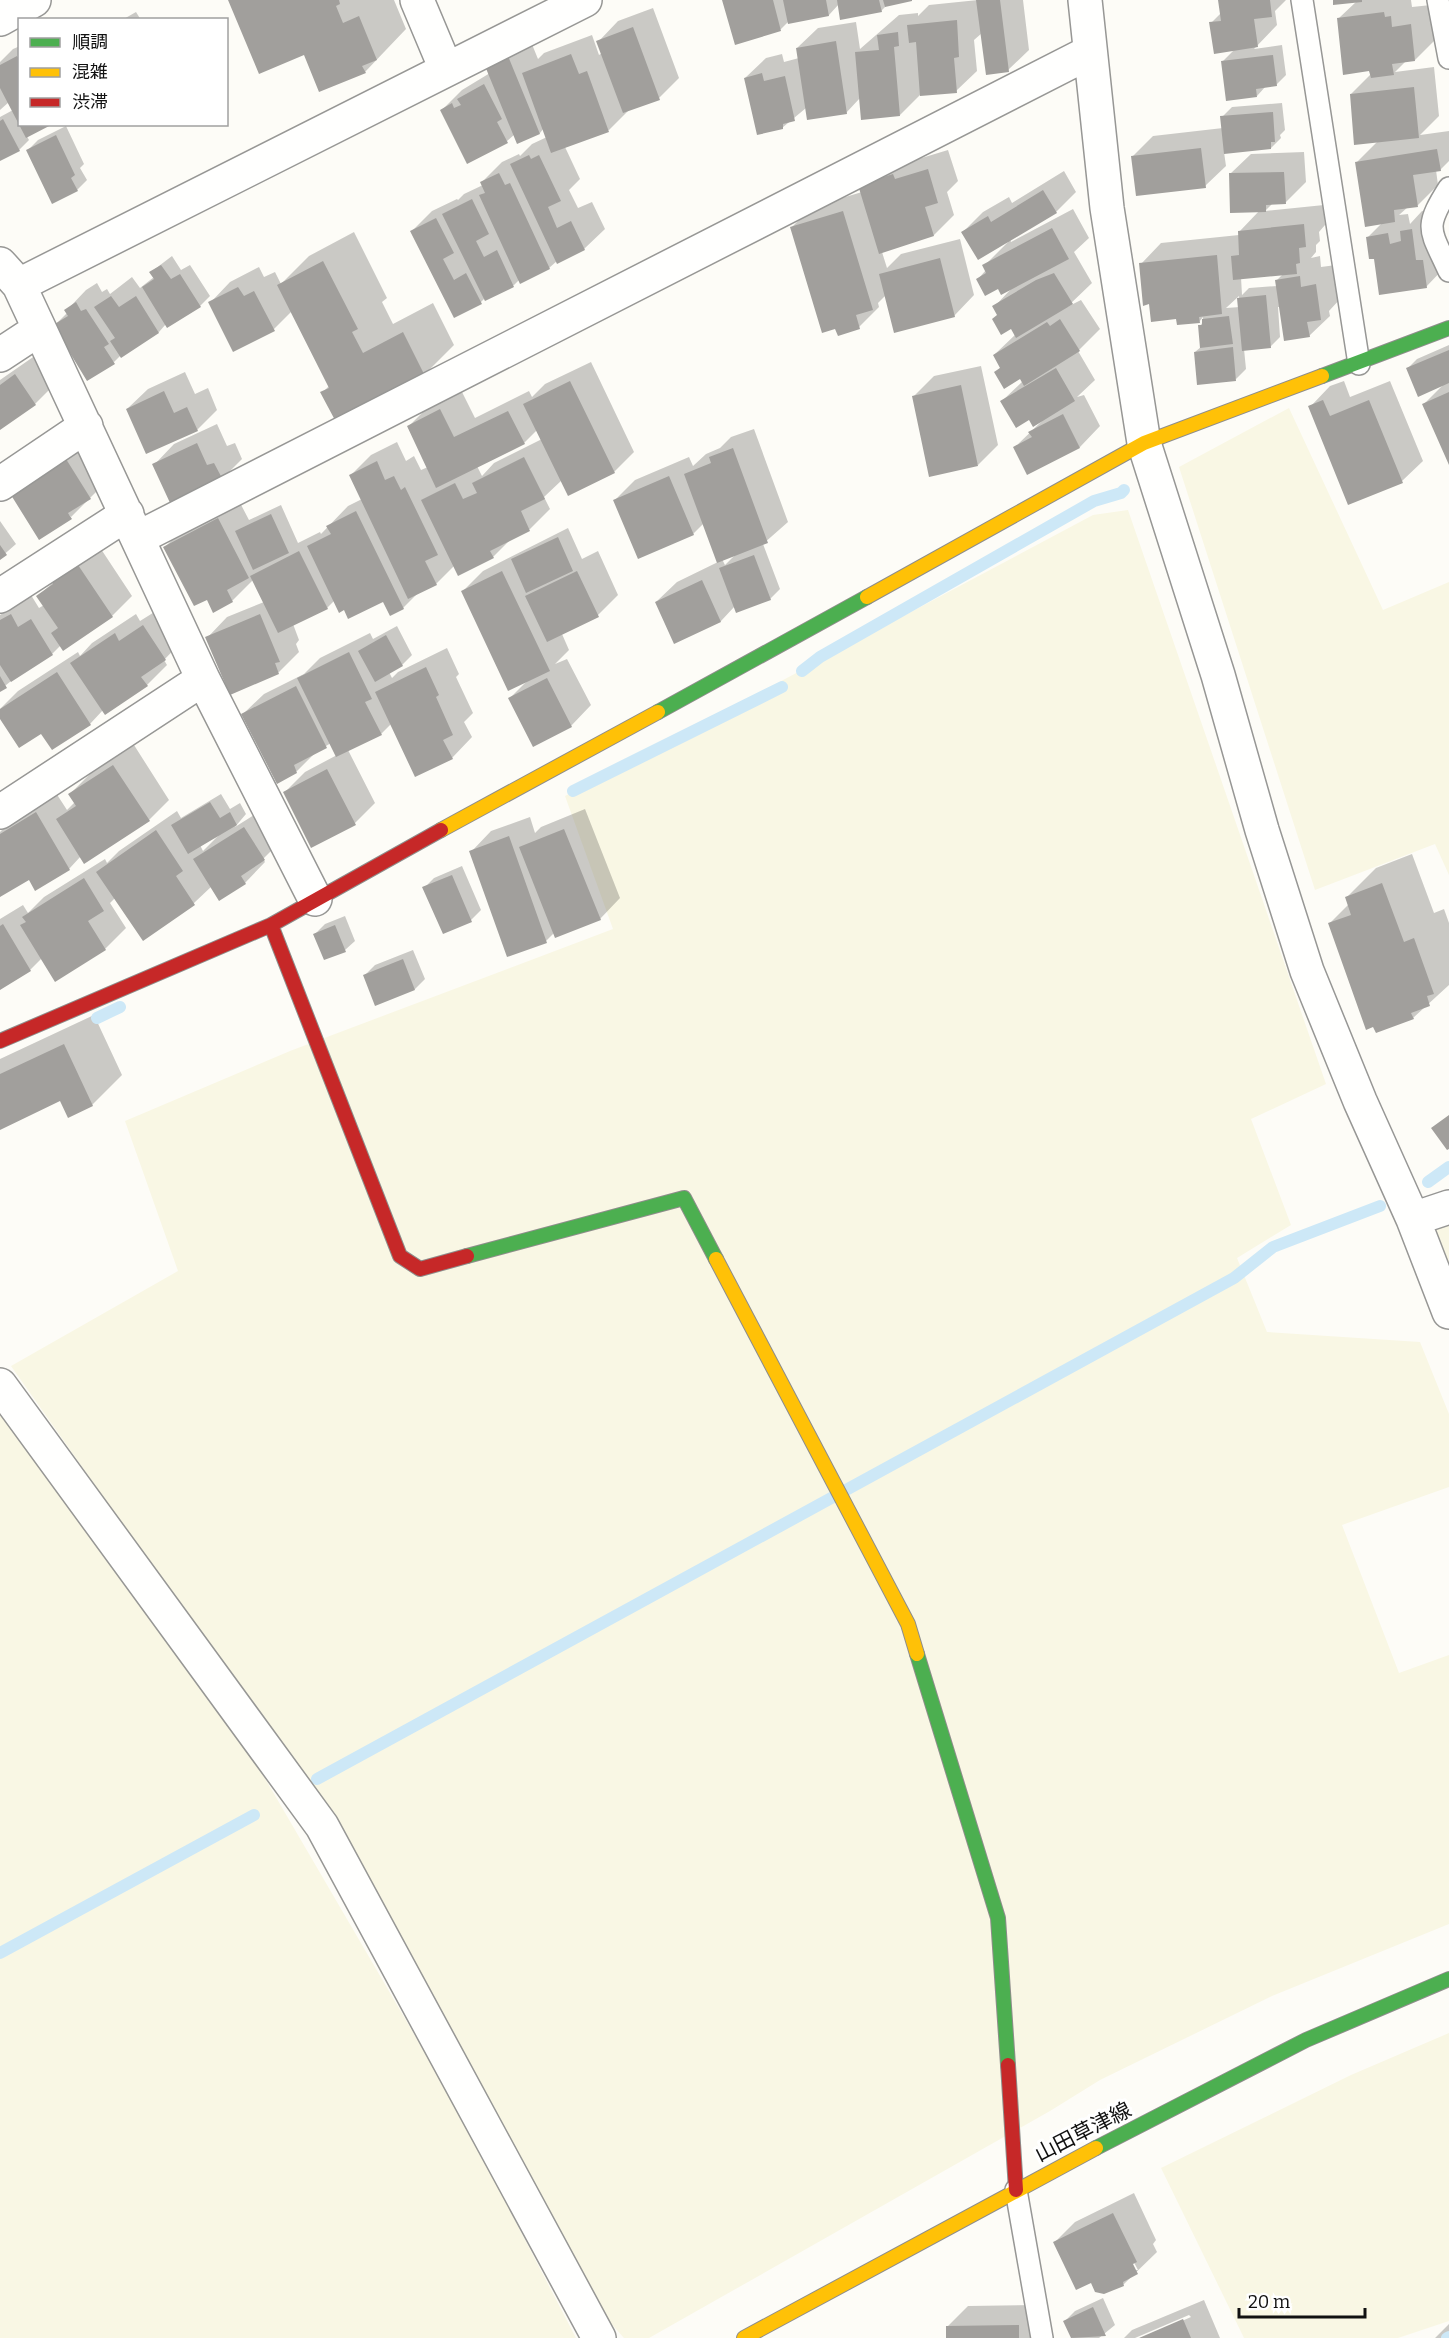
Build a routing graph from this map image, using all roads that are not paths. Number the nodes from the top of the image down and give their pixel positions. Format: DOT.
graph roads {
  1 [pos="34,0"];
  2 [pos="417,0"];
  3 [pos="585,0"];
  4 [pos="1085,0"];
  5 [pos="1302,0"];
  6 [pos="1438,0"];
  7 [pos="0,19"];
  8 [pos="1090,52"];
  9 [pos="1449,58"];
  10 [pos="446,69"];
  11 [pos="1449,188"];
  12 [pos="1449,271"];
  13 [pos="9,274"];
  14 [pos="1449,328"];
  15 [pos="38,330"];
  16 [pos="0,356"];
  17 [pos="1359,364"];
  18 [pos="86,426"];
  19 [pos="1144,443"];
  20 [pos="0,484"];
  21 [pos="132,526"];
  22 [pos="0,596"];
  23 [pos="203,679"];
  24 [pos="0,812"];
  25 [pos="315,898"];
  26 [pos="271,925"];
  27 [pos="0,1041"];
  28 [pos="1449,1207"];
  29 [pos="1413,1220"];
  30 [pos="1449,1312"];
  31 [pos="0,1385"];
  32 [pos="1449,1979"];
  33 [pos="1016,2190"];
  34 [pos="599,2338"];
  35 [pos="744,2338"];
  36 [pos="1042,2338"];
  1 -- 7 [label="street"];
  2 -- 10 [label="street"];
  3 -- 10 [label="street"];
  4 -- 8 [label="street"];
  5 -- 17 [label="lane"];
  6 -- 9 [label="lane"];
  8 -- 19 [label="street"];
  8 -- 21 [label="street"];
  10 -- 13 [label="street"];
  11 -- 12 [label="lane"];
  13 -- 15 [label="street"];
  14 -- 17 [label="street"];
  15 -- 16 [label="street"];
  15 -- 18 [label="street"];
  17 -- 19 [label="street"];
  18 -- 20 [label="street"];
  18 -- 21 [label="street"];
  19 -- 25 [label="street"];
  19 -- 29 [label="street"];
  21 -- 22 [label="street"];
  21 -- 23 [label="street"];
  23 -- 24 [label="street"];
  23 -- 25 [label="street"];
  25 -- 26 [label="street"];
  26 -- 27 [label="street"];
  26 -- 33 [label="street"];
  28 -- 29 [label="street"];
  29 -- 30 [label="street"];
  31 -- 34 [label="street"];
  32 -- 33 [label="street, 山田草津線"];
  33 -- 35 [label="street, 山田草津線"];
  33 -- 36 [label="lane"];
}
